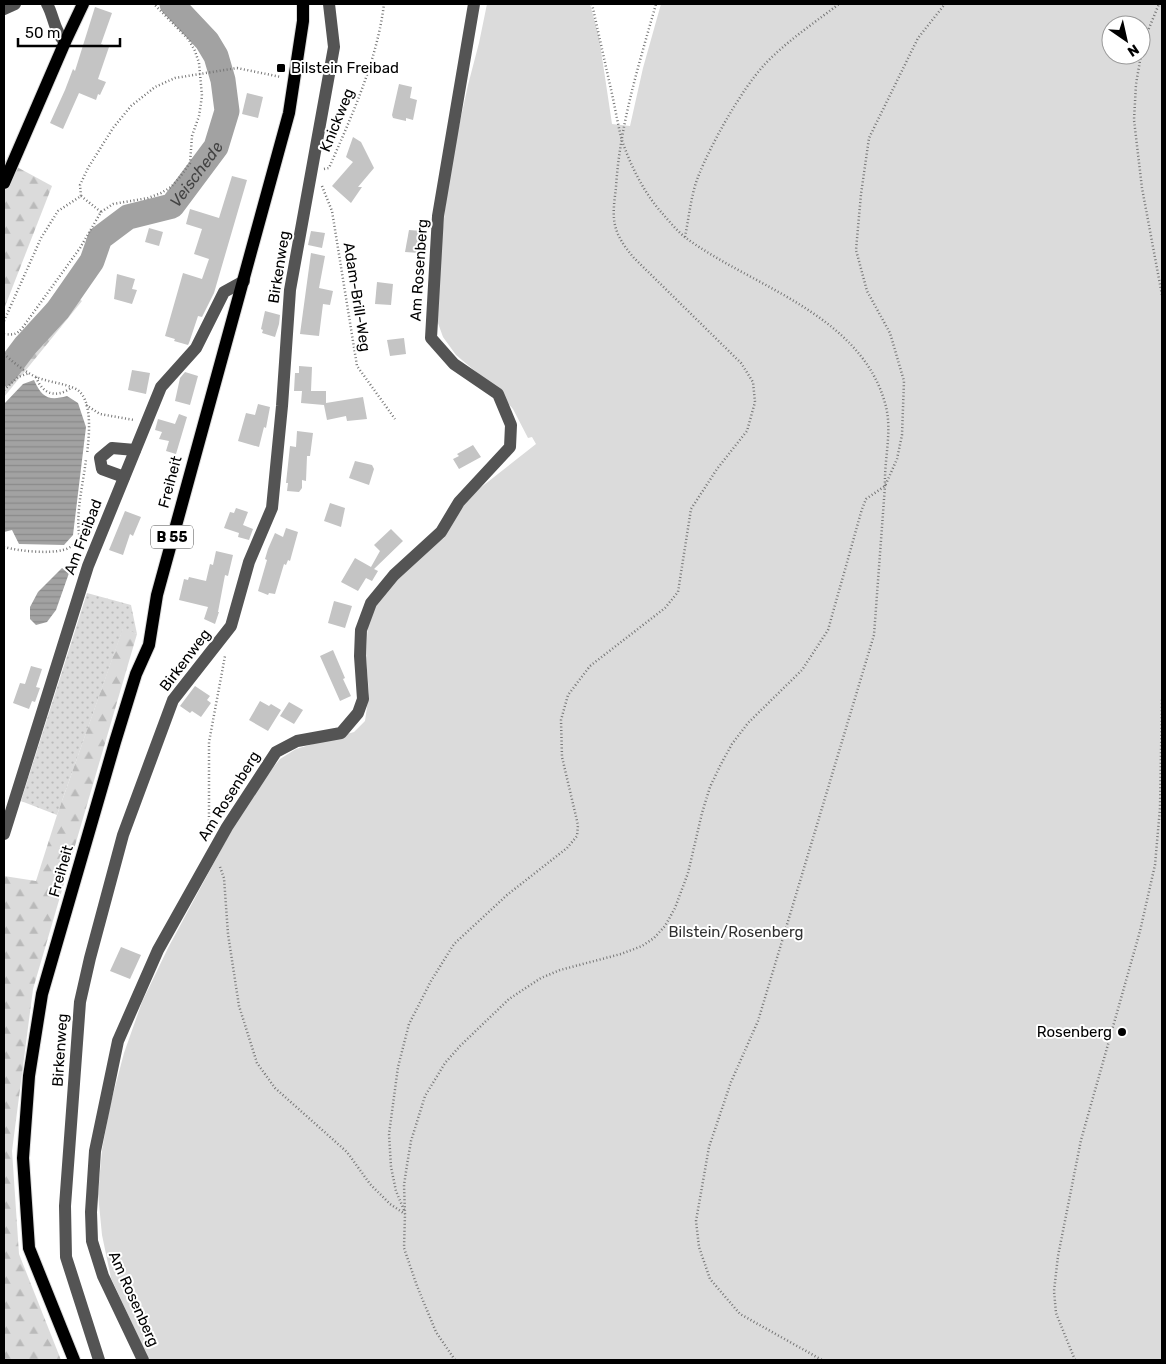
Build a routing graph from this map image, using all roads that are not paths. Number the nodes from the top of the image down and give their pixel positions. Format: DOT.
graph roads {
  1 [pos="15,4"];
  2 [pos="47,4"];
  3 [pos="83,4"];
  4 [pos="302,4"];
  5 [pos="329,4"];
  6 [pos="474,4"];
  7 [pos="4,9"];
  8 [pos="65,42"];
  9 [pos="4,183"];
  10 [pos="244,281"];
  11 [pos="135,450"];
  12 [pos="124,477"];
  13 [pos="4,834"];
  14 [pos="74,1360"];
  15 [pos="99,1360"];
  16 [pos="143,1360"];
  1 -- 7 [label="street"];
  2 -- 8 [label="street"];
  3 -- 8 [label="main road"];
  4 -- 10 [label="main road, Freiheit / B 55"];
  5 -- 15 [label="street, Birkenweg"];
  6 -- 16 [label="street, Am Rosenberg"];
  8 -- 9 [label="main road"];
  10 -- 11 [label="street, Am Freibad"];
  10 -- 14 [label="main road, Freiheit / B 55"];
  11 -- 12 [label="street, Am Freibad"];
  11 -- 12 [label="street"];
  12 -- 13 [label="street, Am Freibad"];
}
